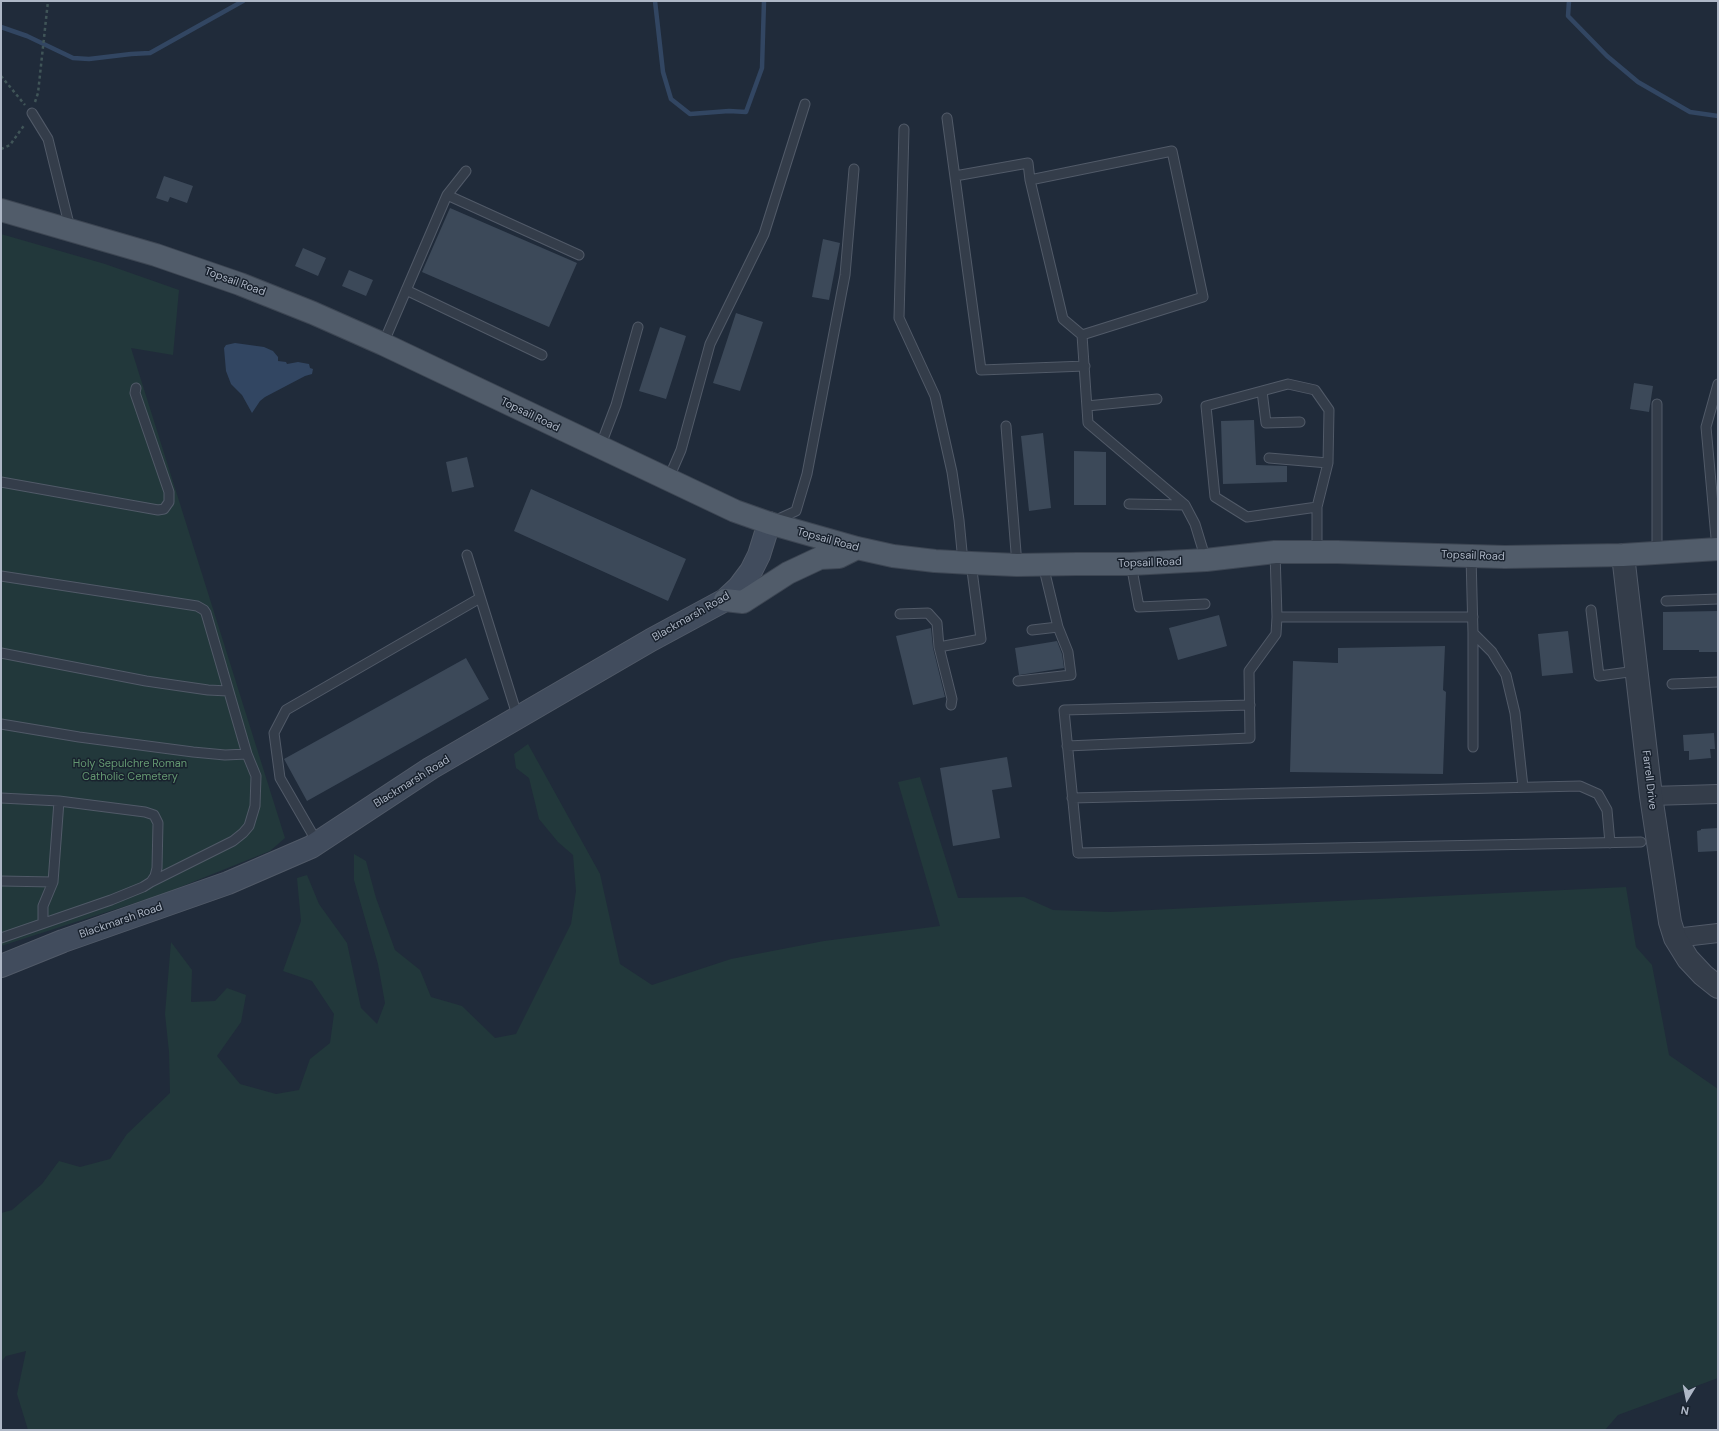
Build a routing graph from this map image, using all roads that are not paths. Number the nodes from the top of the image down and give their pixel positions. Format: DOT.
graph roads {
  1 [pos="804,104"];
  2 [pos="32,113"];
  3 [pos="947,118"];
  4 [pos="904,129"];
  5 [pos="854,169"];
  6 [pos="466,171"];
  7 [pos="955,176"];
  8 [pos="1030,180"];
  9 [pos="447,196"];
  10 [pos="1,210"];
  11 [pos="1,216"];
  12 [pos="70,229"];
  13 [pos="579,255"];
  14 [pos="406,290"];
  15 [pos="638,327"];
  16 [pos="1082,335"];
  17 [pos="383,344"];
  18 [pos="542,355"];
  19 [pos="1085,366"];
  20 [pos="1718,384"];
  21 [pos="136,388"];
  22 [pos="1262,391"];
  23 [pos="1157,399"];
  24 [pos="1658,404"];
  25 [pos="1087,406"];
  26 [pos="1300,422"];
  27 [pos="1006,426"];
  28 [pos="600,448"];
  29 [pos="1269,458"];
  30 [pos="1328,463"];
  31 [pos="668,480"];
  32 [pos="1,482"];
  33 [pos="1129,504"];
  34 [pos="1184,505"];
  35 [pos="1317,507"];
  36 [pos="769,523"];
  37 [pos="857,548"];
  38 [pos="1717,549"];
  39 [pos="1274,552"];
  40 [pos="1317,552"];
  41 [pos="1657,553"];
  42 [pos="467,555"];
  43 [pos="1623,555"];
  44 [pos="1471,556"];
  45 [pos="1206,560"];
  46 [pos="967,563"];
  47 [pos="1043,564"];
  48 [pos="1131,564"];
  49 [pos="1017,565"];
  50 [pos="1,576"];
  51 [pos="480,598"];
  52 [pos="1718,599"];
  53 [pos="725,600"];
  54 [pos="1666,601"];
  55 [pos="1205,604"];
  56 [pos="1591,610"];
  57 [pos="900,614"];
  58 [pos="1277,617"];
  59 [pos="1473,617"];
  60 [pos="1058,627"];
  61 [pos="1032,630"];
  62 [pos="1473,633"];
  63 [pos="939,647"];
  64 [pos="1,653"];
  65 [pos="1636,671"];
  66 [pos="1018,681"];
  67 [pos="1718,682"];
  68 [pos="1672,684"];
  69 [pos="228,691"];
  70 [pos="950,705"];
  71 [pos="1250,705"];
  72 [pos="518,718"];
  73 [pos="1,724"];
  74 [pos="1067,746"];
  75 [pos="1473,746"];
  76 [pos="247,754"];
  77 [pos="1522,787"];
  78 [pos="1718,794"];
  79 [pos="1651,796"];
  80 [pos="1,798"];
  81 [pos="1072,798"];
  82 [pos="59,801"];
  83 [pos="318,842"];
  84 [pos="1641,842"];
  85 [pos="1610,843"];
  86 [pos="1,880"];
  87 [pos="54,882"];
  88 [pos="151,882"];
  89 [pos="43,923"];
  90 [pos="1718,933"];
  91 [pos="1,938"];
  92 [pos="1675,938"];
  93 [pos="1,966"];
  94 [pos="1718,987"];
  1 -- 31 [label="lane"];
  2 -- 12 [label="lane"];
  3 -- 7 [label="lane"];
  4 -- 46 [label="lane"];
  5 -- 36 [label="lane"];
  6 -- 9 [label="lane"];
  7 -- 8 [label="lane"];
  7 -- 19 [label="lane"];
  8 -- 16 [label="lane"];
  8 -- 16 [label="lane"];
  9 -- 13 [label="lane"];
  9 -- 14 [label="lane"];
  10 -- 11 [label="lane"];
  10 -- 12 [label="main road, Topsail Road"];
  12 -- 17 [label="main road, Topsail Road"];
  14 -- 17 [label="lane"];
  14 -- 18 [label="lane"];
  15 -- 28 [label="lane"];
  16 -- 19 [label="lane"];
  17 -- 28 [label="main road, Topsail Road"];
  19 -- 25 [label="lane"];
  20 -- 38 [label="lane"];
  21 -- 32 [label="lane"];
  22 -- 26 [label="lane"];
  22 -- 30 [label="lane"];
  22 -- 35 [label="lane"];
  23 -- 25 [label="lane"];
  24 -- 41 [label="lane"];
  25 -- 34 [label="lane"];
  27 -- 49 [label="lane"];
  28 -- 31 [label="main road, Topsail Road"];
  29 -- 30 [label="lane"];
  30 -- 35 [label="lane"];
  31 -- 36 [label="main road, Topsail Road"];
  33 -- 34 [label="lane"];
  34 -- 45 [label="lane"];
  35 -- 40 [label="lane"];
  36 -- 37 [label="main road, Topsail Road"];
  36 -- 53 [label="main road, Blackmarsh Road"];
  37 -- 46 [label="main road, Topsail Road"];
  37 -- 53 [label="main road"];
  38 -- 41 [label="main road, Topsail Road"];
  39 -- 40 [label="main road, Topsail Road"];
  39 -- 45 [label="main road, Topsail Road"];
  39 -- 58 [label="lane"];
  40 -- 44 [label="main road, Topsail Road"];
  41 -- 43 [label="main road, Topsail Road"];
  42 -- 51 [label="lane"];
  43 -- 44 [label="main road, Topsail Road"];
  43 -- 65 [label="street, Farrell Drive"];
  44 -- 59 [label="lane"];
  45 -- 48 [label="main road, Topsail Road"];
  46 -- 49 [label="main road, Topsail Road"];
  46 -- 63 [label="lane"];
  47 -- 48 [label="main road, Topsail Road"];
  47 -- 49 [label="main road, Topsail Road"];
  47 -- 60 [label="lane"];
  48 -- 55 [label="lane"];
  50 -- 69 [label="lane"];
  51 -- 72 [label="lane"];
  51 -- 83 [label="lane"];
  52 -- 54 [label="lane"];
  53 -- 72 [label="main road, Blackmarsh Road"];
  56 -- 65 [label="lane"];
  57 -- 63 [label="lane"];
  58 -- 59 [label="lane"];
  58 -- 71 [label="lane"];
  59 -- 62 [label="lane"];
  60 -- 61 [label="lane"];
  60 -- 66 [label="lane"];
  62 -- 75 [label="lane"];
  62 -- 77 [label="lane"];
  63 -- 70 [label="lane"];
  64 -- 69 [label="lane"];
  65 -- 79 [label="street, Farrell Drive"];
  67 -- 68 [label="lane"];
  69 -- 76 [label="lane"];
  71 -- 74 [label="lane"];
  71 -- 74 [label="lane"];
  72 -- 83 [label="main road, Blackmarsh Road"];
  73 -- 76 [label="lane"];
  74 -- 81 [label="lane"];
  76 -- 88 [label="lane"];
  77 -- 81 [label="lane"];
  77 -- 85 [label="lane"];
  78 -- 79 [label="street"];
  79 -- 92 [label="street, Farrell Drive"];
  80 -- 82 [label="lane"];
  81 -- 85 [label="lane"];
  82 -- 87 [label="lane"];
  82 -- 88 [label="lane"];
  83 -- 93 [label="main road, Blackmarsh Road"];
  84 -- 85 [label="lane"];
  86 -- 87 [label="lane"];
  87 -- 89 [label="lane"];
  88 -- 89 [label="lane"];
  89 -- 91 [label="lane"];
  90 -- 92 [label="street"];
  92 -- 94 [label="street, Farrell Drive"];
}
